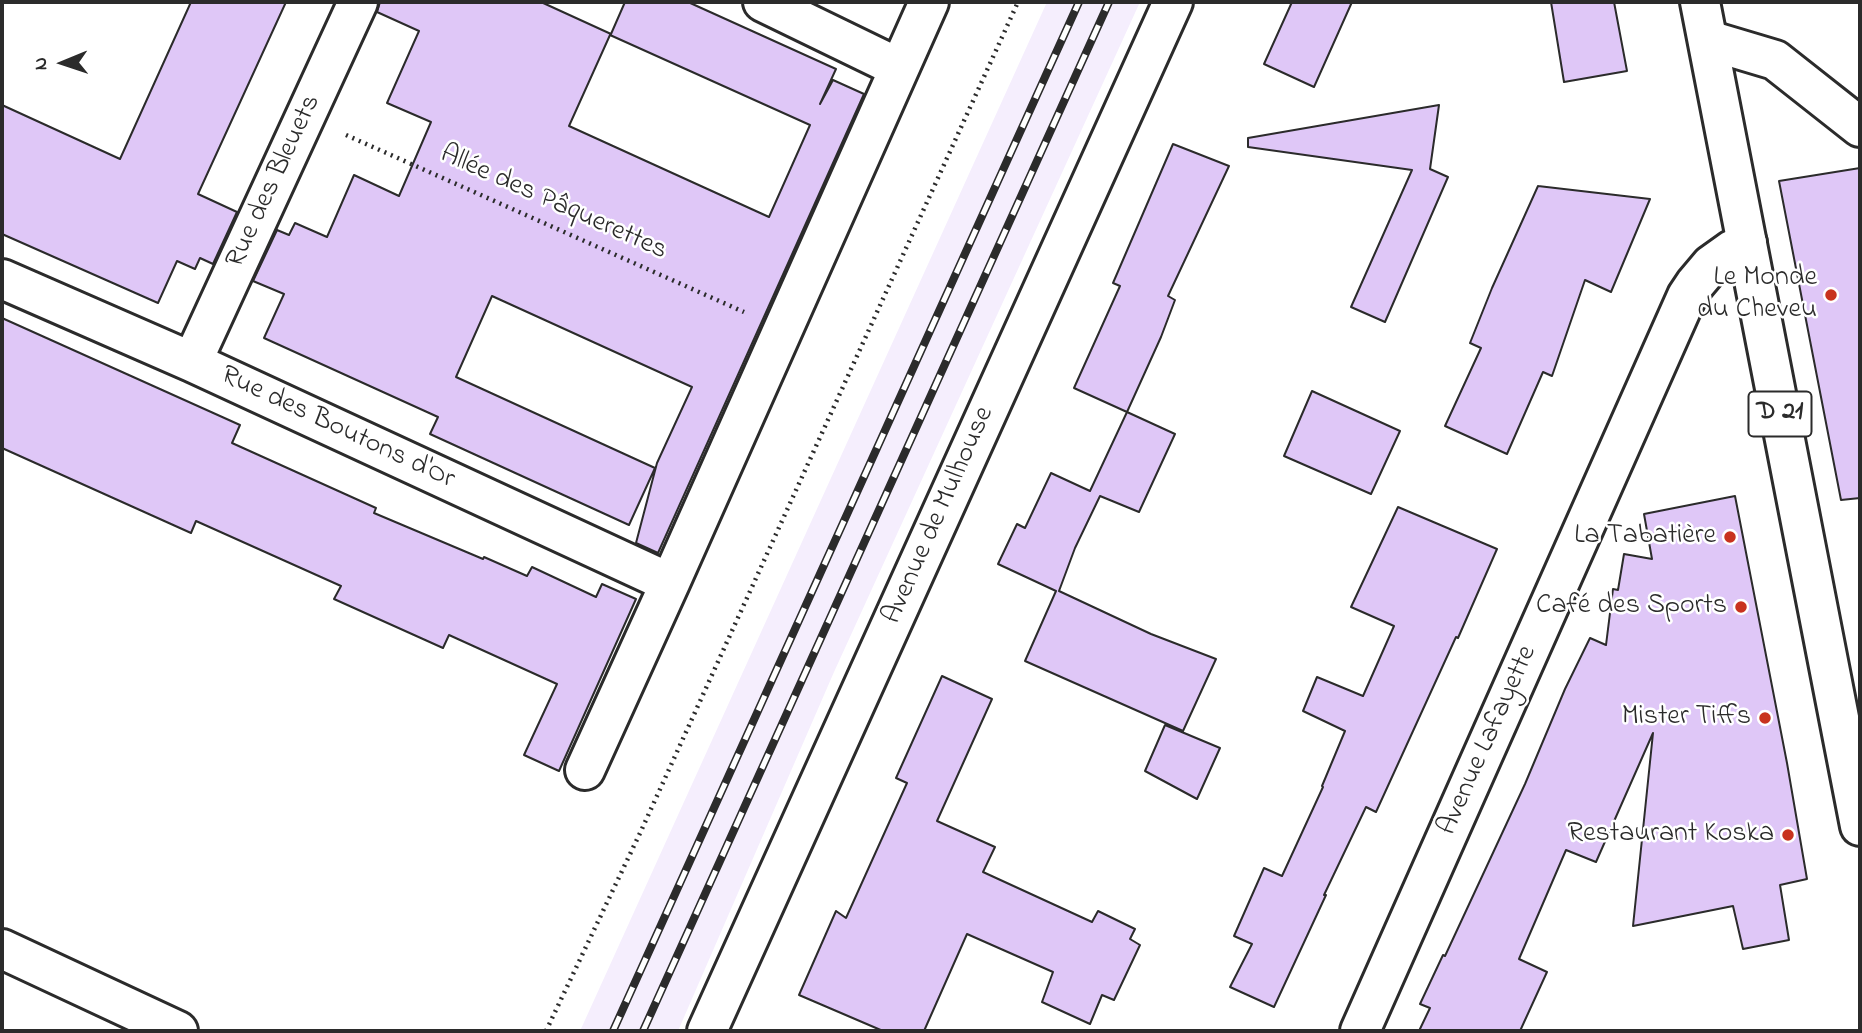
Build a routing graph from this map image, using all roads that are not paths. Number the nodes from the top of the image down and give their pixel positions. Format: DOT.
graph roads {
  1 [pos="358,2"];
  2 [pos="763,2"];
  3 [pos="929,2"];
  4 [pos="1173,2"];
  5 [pos="1700,2"];
  6 [pos="1708,40"];
  7 [pos="899,68"];
  8 [pos="1860,127"];
  9 [pos="1747,243"];
  10 [pos="2,279"];
  11 [pos="192,362"];
  12 [pos="670,583"];
  13 [pos="585,770"];
  14 [pos="1860,826"];
  15 [pos="2,949"];
  16 [pos="178,1031"];
  17 [pos="707,1031"];
  18 [pos="1360,1031"];
  1 -- 11 [label="street, Rue des Bleuets"];
  2 -- 7 [label="street"];
  3 -- 7 [label="street"];
  4 -- 17 [label="street, Avenue de Mulhouse"];
  5 -- 6 [label="street, D 21"];
  6 -- 8 [label="street"];
  6 -- 9 [label="street, D 21"];
  7 -- 12 [label="street"];
  9 -- 14 [label="street, D 21"];
  9 -- 18 [label="street, Avenue Lafayette"];
  10 -- 11 [label="street, Rue des Boutons d'Or"];
  11 -- 12 [label="street, Rue des Boutons d'Or"];
  12 -- 13 [label="street"];
  15 -- 16 [label="street"];
}
